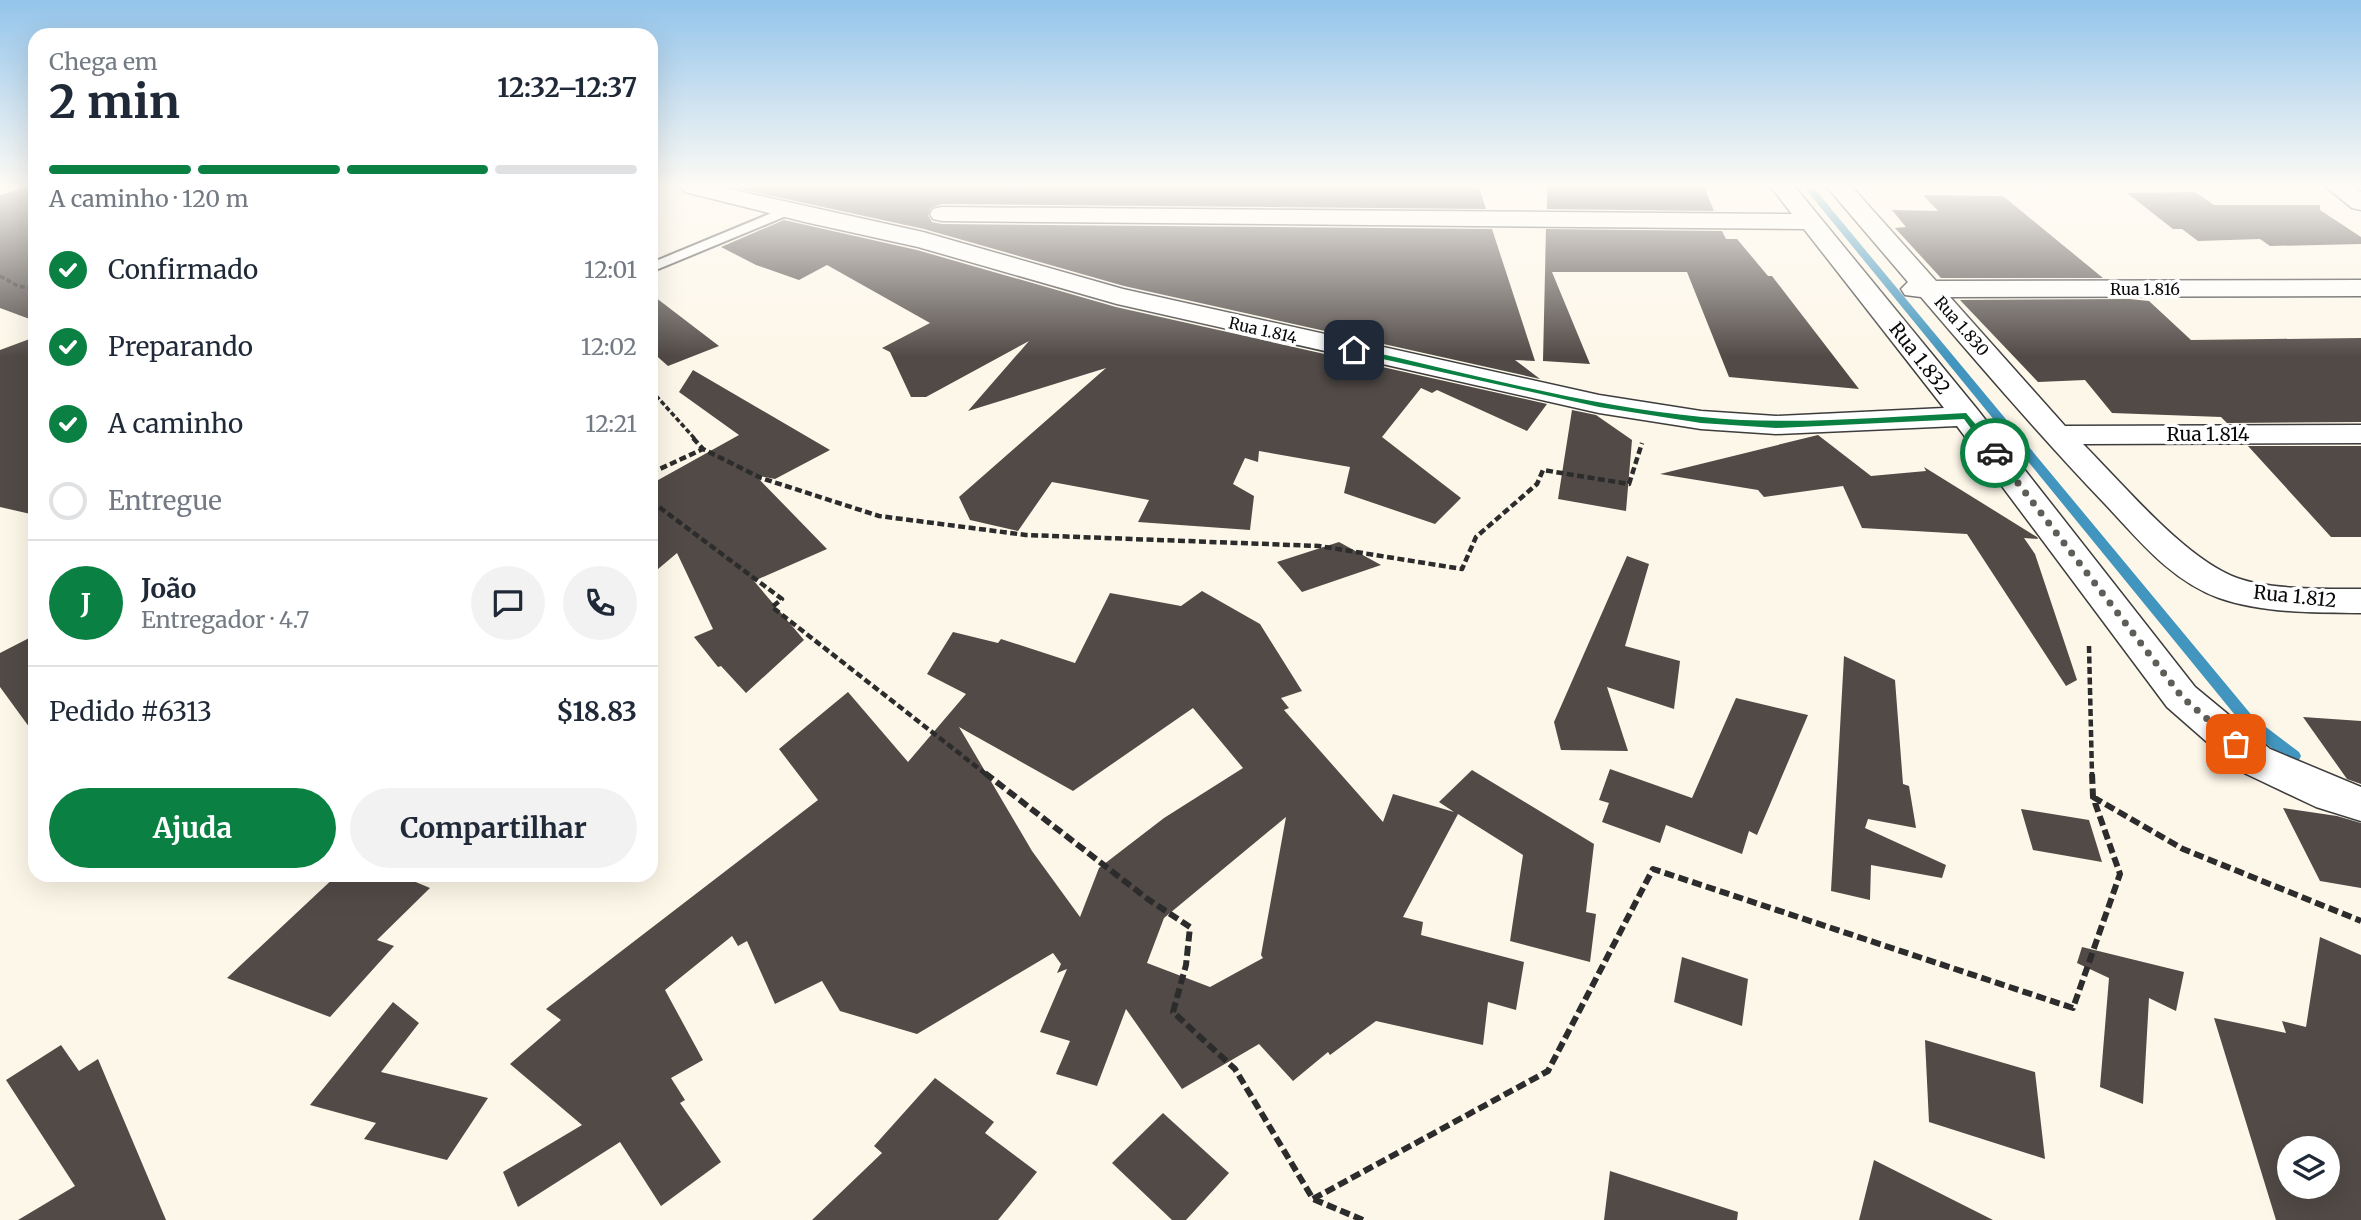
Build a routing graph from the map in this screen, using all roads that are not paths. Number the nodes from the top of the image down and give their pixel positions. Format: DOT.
graph roads {
  1 [pos="708,244"];
  2 [pos="937,244"];
  3 [pos="1830,244"];
  4 [pos="1890,244"];
  5 [pos="658,265"];
  6 [pos="2361,288"];
  7 [pos="1866,289"];
  8 [pos="1930,289"];
  9 [pos="1966,416"];
  10 [pos="2361,434"];
  11 [pos="2056,435"];
  12 [pos="2229,589"];
  13 [pos="2361,601"];
  14 [pos="2361,804"];
  1 -- 5 [label="lane"];
  2 -- 9 [label="street, Rua 1.814"];
  3 -- 7 [label="street, Rua 1.832"];
  4 -- 8 [label="street, Rua 1.830"];
  6 -- 8 [label="street, Rua 1.816"];
  7 -- 8 [label="street, Rua 1.816"];
  7 -- 9 [label="street, Rua 1.832"];
  8 -- 11 [label="street, Rua 1.830"];
  9 -- 14 [label="street, Rua 1.832"];
  10 -- 11 [label="street, Rua 1.814"];
  11 -- 12 [label="street, Rua 1.830"];
  12 -- 13 [label="street, Rua 1.812"];
}
